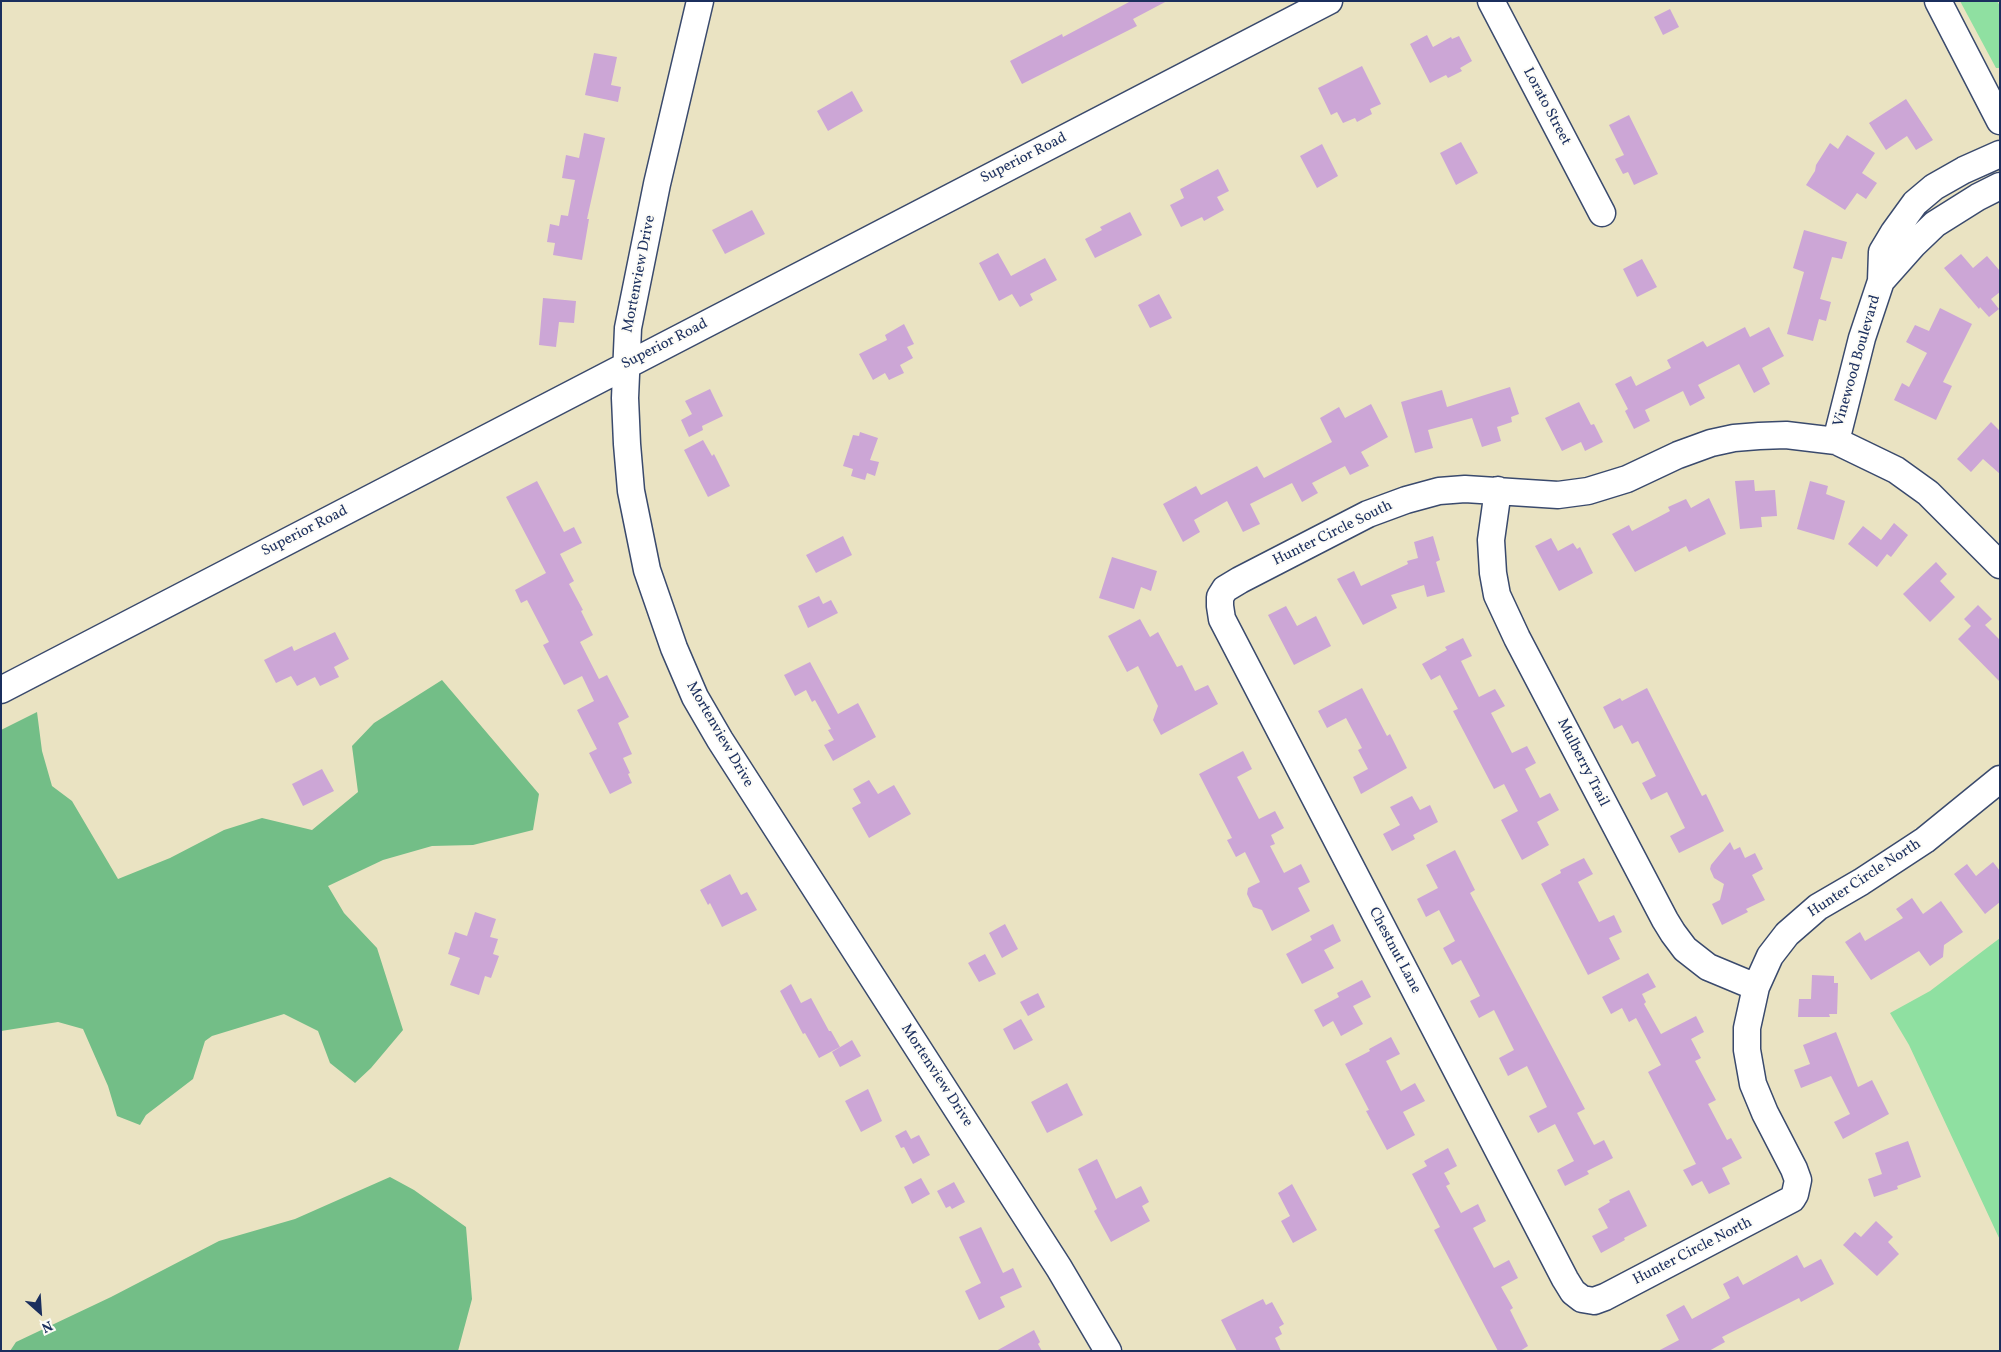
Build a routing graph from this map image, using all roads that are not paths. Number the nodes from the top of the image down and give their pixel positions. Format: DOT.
graph roads {
  1 [pos="700,1"];
  2 [pos="1329,1"];
  3 [pos="1491,1"];
  4 [pos="1938,1"];
  5 [pos="1951,1"];
  6 [pos="2000,87"];
  7 [pos="2000,121"];
  8 [pos="2000,154"];
  9 [pos="2000,186"];
  10 [pos="1915,203"];
  11 [pos="1602,213"];
  12 [pos="1935,224"];
  13 [pos="1881,281"];
  14 [pos="627,364"];
  15 [pos="1836,441"];
  16 [pos="1498,490"];
  17 [pos="2000,565"];
  18 [pos="1220,597"];
  19 [pos="1,690"];
  20 [pos="2000,780"];
  21 [pos="1756,987"];
  22 [pos="1582,1299"];
  23 [pos="1108,1351"];
  1 -- 14 [label="street, Mortenview Drive"];
  2 -- 14 [label="street, Superior Road"];
  3 -- 11 [label="street, Lorato Street"];
  4 -- 7 [label="street"];
  5 -- 6 [label="street"];
  8 -- 10 [label="street, Vinewood Boulevard"];
  9 -- 12 [label="street, Vinewood Boulevard"];
  10 -- 12 [label="street"];
  10 -- 13 [label="street, Vinewood Boulevard"];
  12 -- 13 [label="street, Vinewood Boulevard"];
  13 -- 15 [label="street, Vinewood Boulevard"];
  14 -- 19 [label="street, Superior Road"];
  14 -- 23 [label="street, Mortenview Drive"];
  15 -- 16 [label="street, Hunter Circle South"];
  15 -- 17 [label="street, Hunter Circle South"];
  16 -- 18 [label="street, Hunter Circle South"];
  16 -- 21 [label="street, Mulberry Trail"];
  18 -- 22 [label="street, Chestnut Lane"];
  20 -- 21 [label="street, Hunter Circle North"];
  21 -- 22 [label="street, Hunter Circle North"];
}
